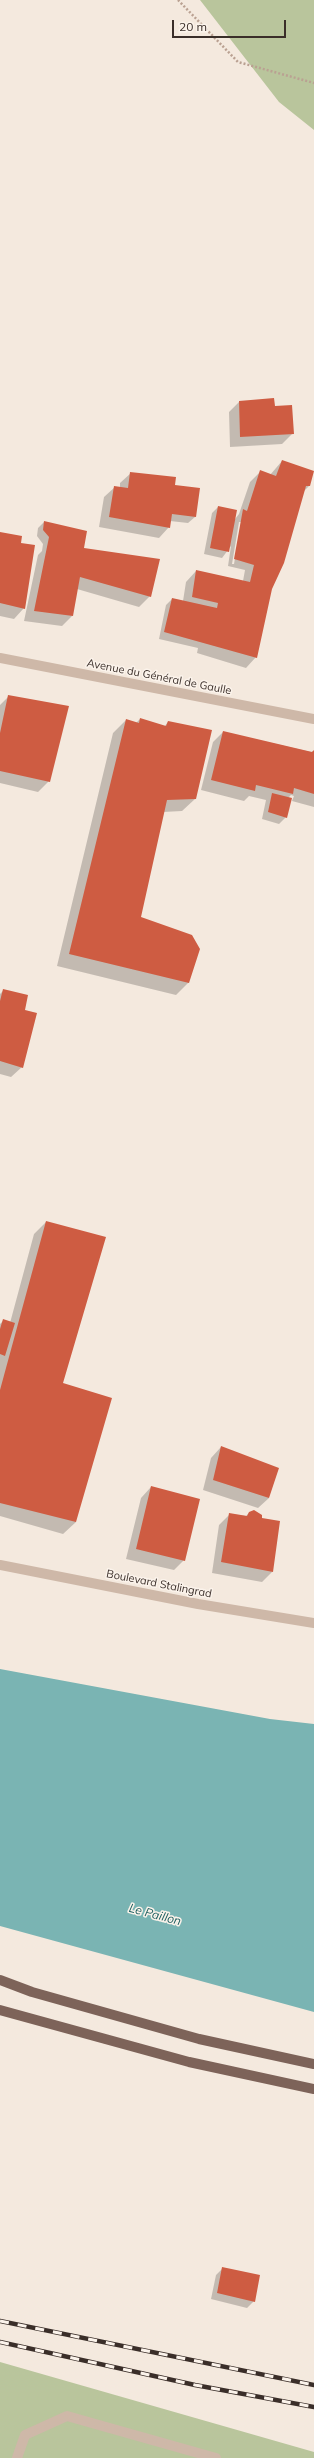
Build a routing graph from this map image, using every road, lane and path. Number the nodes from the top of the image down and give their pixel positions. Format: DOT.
graph roads {
  1 [pos="178,0"];
  2 [pos="314,83"];
  3 [pos="0,658"];
  4 [pos="314,719"];
  5 [pos="0,1565"];
  6 [pos="314,1623"];
  7 [pos="0,1980"];
  8 [pos="0,2010"];
  9 [pos="314,2064"];
  10 [pos="314,2089"];
  11 [pos="17,2458"];
  12 [pos="216,2458"];
  1 -- 2 [label="path"];
  3 -- 4 [label="street, Avenue du Général de Gaulle"];
  5 -- 6 [label="street, Boulevard Stalingrad"];
  7 -- 9 [label="main road"];
  8 -- 10 [label="main road"];
  11 -- 12 [label="street"];
}
